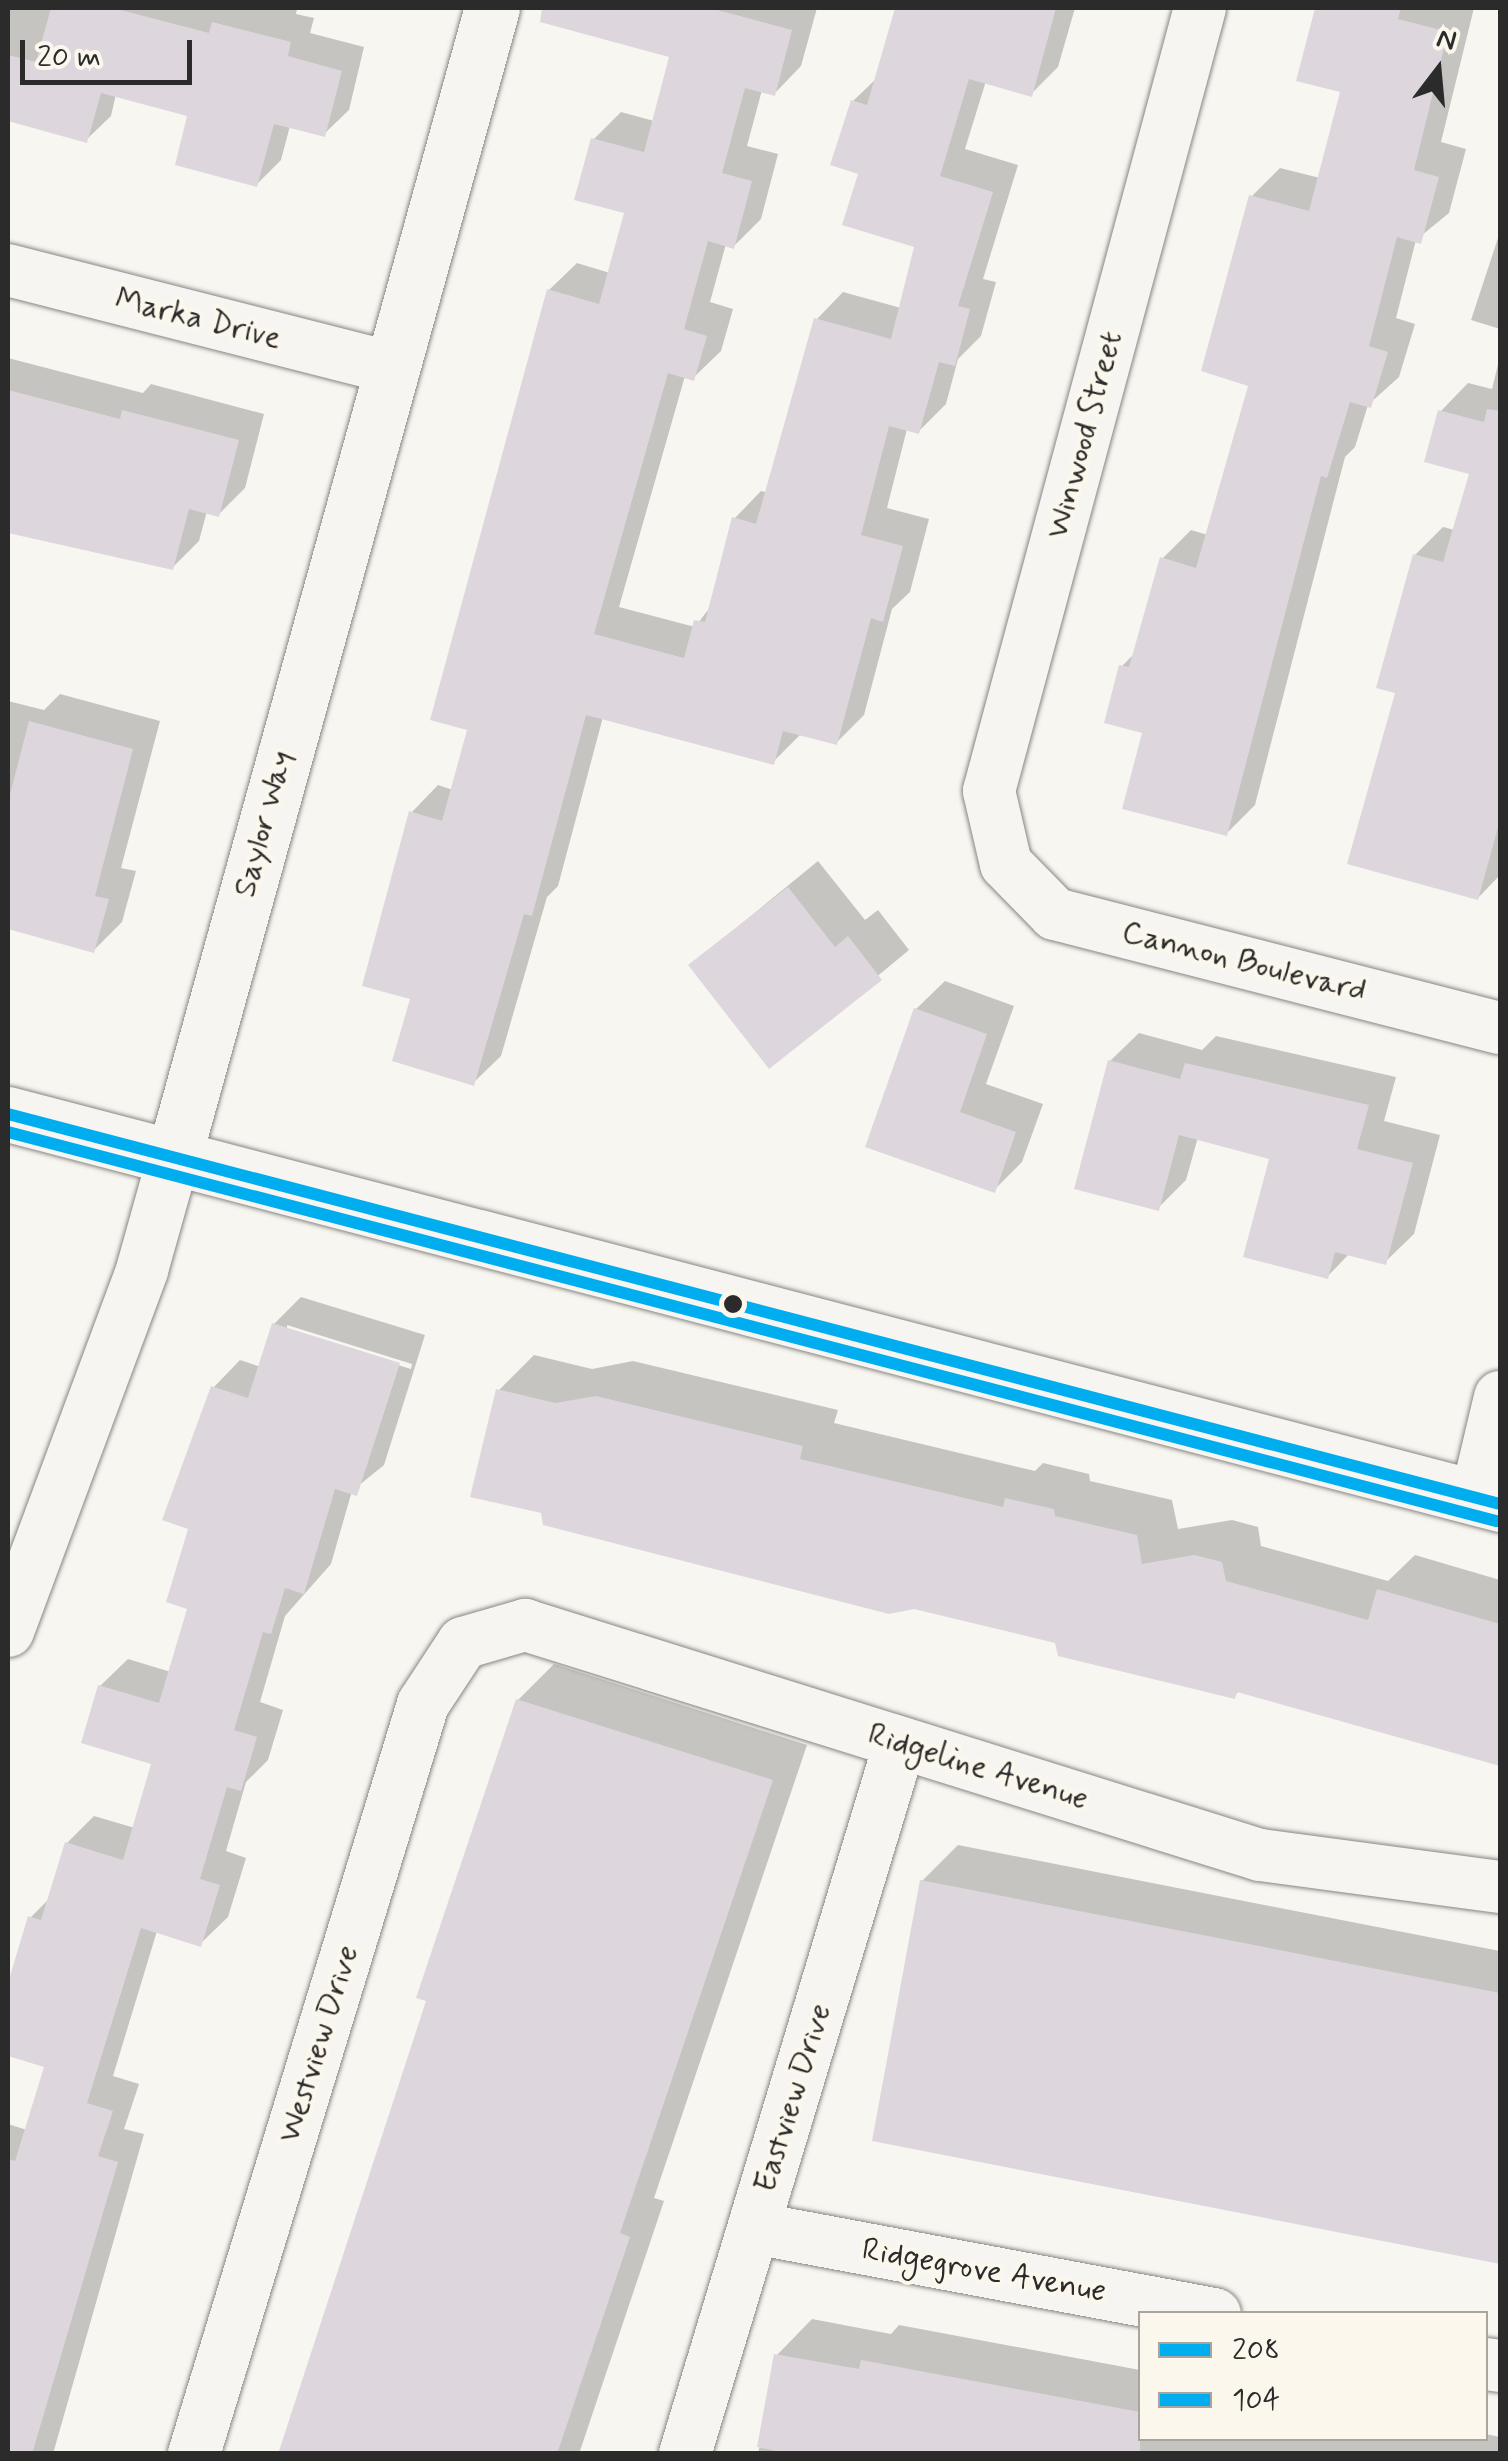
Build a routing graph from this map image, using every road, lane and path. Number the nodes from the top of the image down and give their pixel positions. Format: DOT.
graph roads {
  1 [pos="492,8"];
  2 [pos="1200,8"];
  3 [pos="8,270"];
  4 [pos="389,367"];
  5 [pos="1006,864"];
  6 [pos="1500,1028"];
  7 [pos="8,1114"];
  8 [pos="174,1156"];
  9 [pos="1500,1397"];
  10 [pos="1488,1501"];
  11 [pos="8,1632"];
  12 [pos="463,1643"];
  13 [pos="900,1743"];
  14 [pos="1500,1887"];
  15 [pos="754,2228"];
  16 [pos="1198,2311"];
  17 [pos="194,2454"];
  18 [pos="685,2454"];
  1 -- 4 [label="main road, Saylor Way"];
  2 -- 5 [label="street, Winwood Street"];
  3 -- 4 [label="street, Marka Drive"];
  4 -- 8 [label="main road, Saylor Way"];
  5 -- 6 [label="street, Cannon Boulevard"];
  7 -- 8 [label="main road"];
  8 -- 10 [label="main road"];
  8 -- 11 [label="street, Saylor Way"];
  9 -- 10 [label="street"];
  12 -- 13 [label="street, Ridgeline Avenue"];
  12 -- 17 [label="street, Westview Drive"];
  13 -- 14 [label="street, Ridgeline Avenue"];
  13 -- 15 [label="street, Eastview Drive"];
  15 -- 16 [label="street, Ridgegrove Avenue"];
  15 -- 18 [label="street, Eastview Drive"];
}
